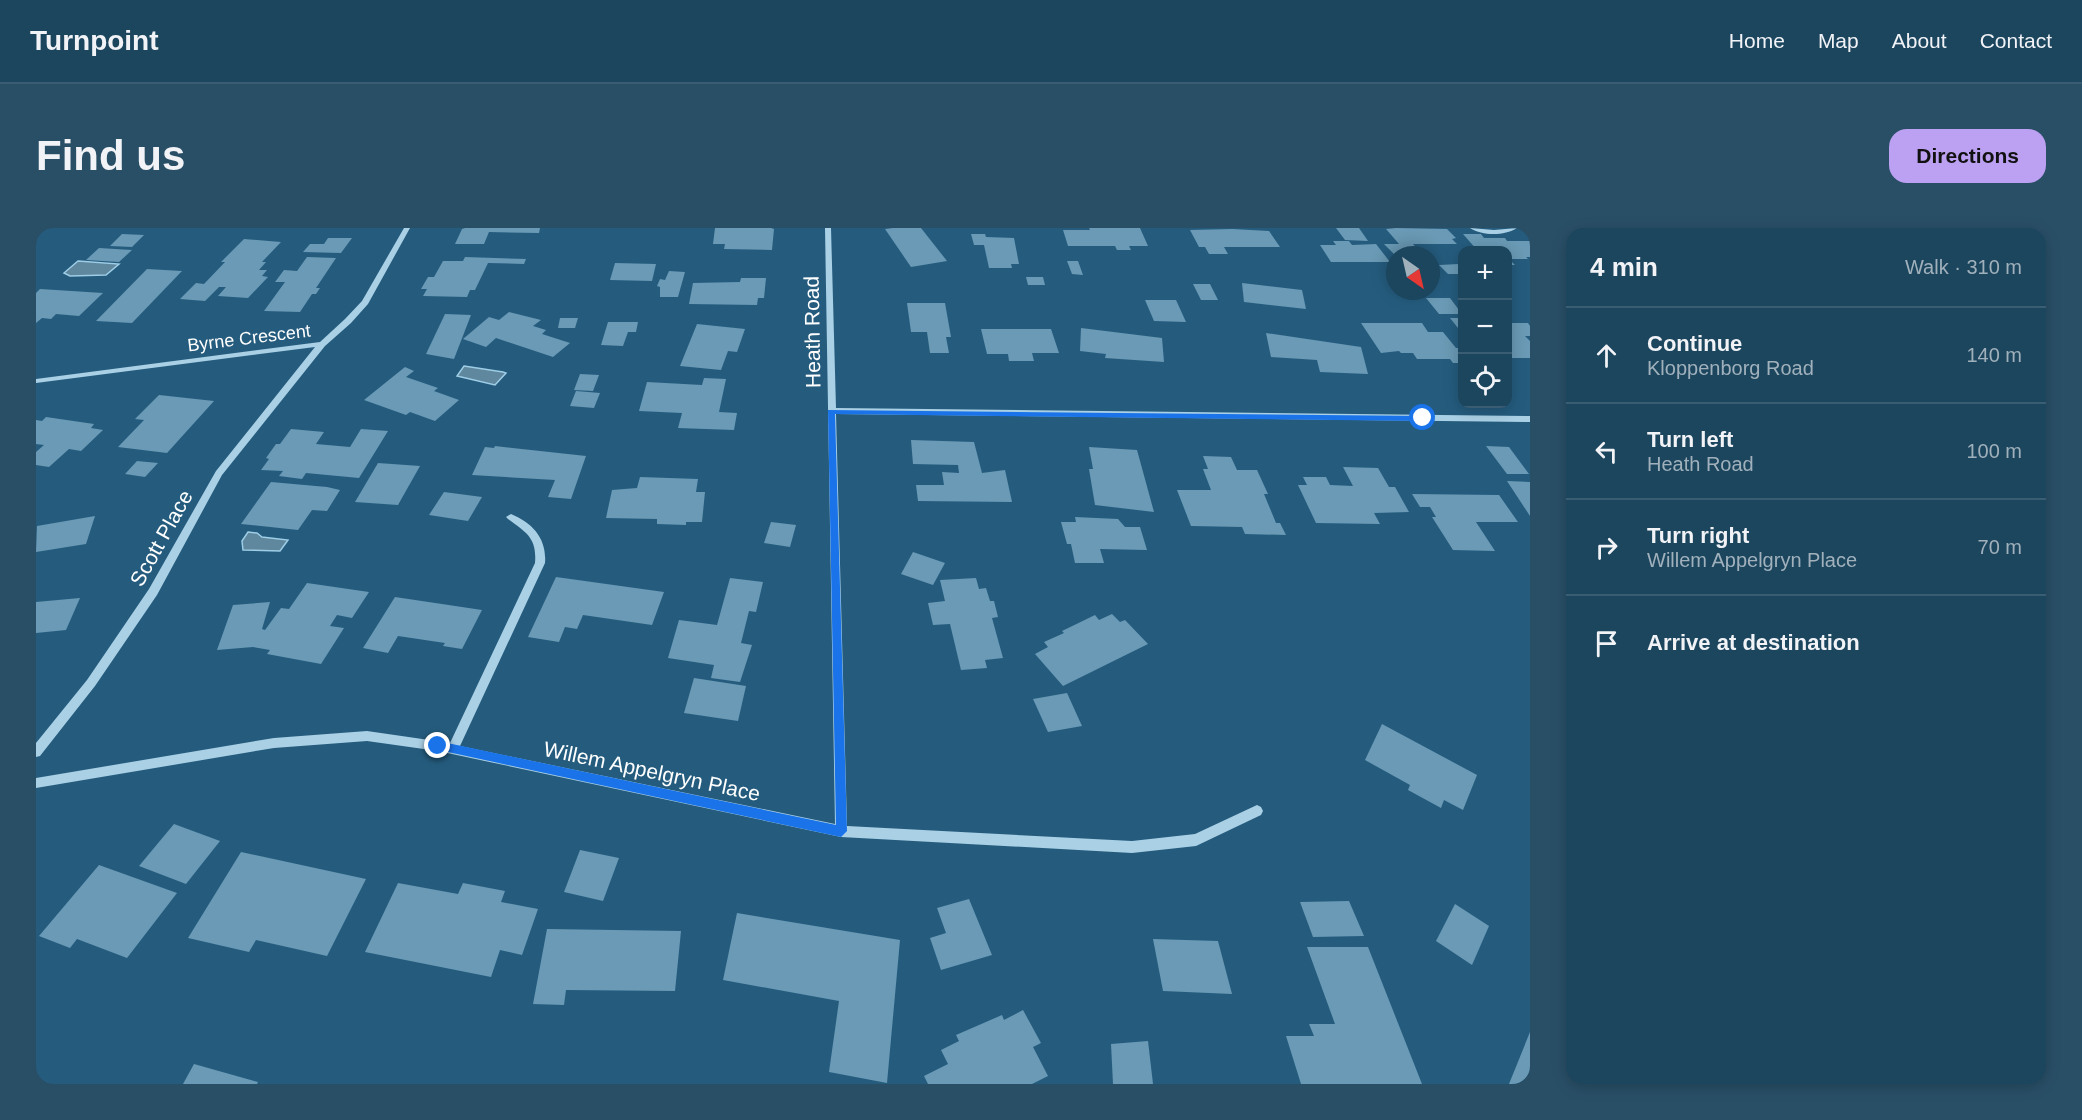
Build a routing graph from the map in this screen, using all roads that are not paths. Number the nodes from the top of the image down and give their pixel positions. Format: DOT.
graph roads {
  1 [pos="406,228"];
  2 [pos="828,228"];
  3 [pos="1473,228"];
  4 [pos="1514,228"];
  5 [pos="322,344"];
  6 [pos="36,381"];
  7 [pos="831,411"];
  8 [pos="1530,419"];
  9 [pos="511,517"];
  10 [pos="453,749"];
  11 [pos="36,752"];
  12 [pos="36,783"];
  13 [pos="1257,811"];
  14 [pos="841,831"];
  1 -- 5 [label="street, Byrne Crescent"];
  2 -- 7 [label="street, Heath Road"];
  3 -- 4 [label="street"];
  5 -- 6 [label="street, Byrne Crescent"];
  5 -- 11 [label="street, Scott Place"];
  7 -- 8 [label="street"];
  7 -- 14 [label="street, Heath Road"];
  9 -- 10 [label="street"];
  10 -- 12 [label="street, Willem Appelgryn Place"];
  10 -- 14 [label="street, Willem Appelgryn Place"];
  13 -- 14 [label="street, Willem Appelgryn Place"];
}
